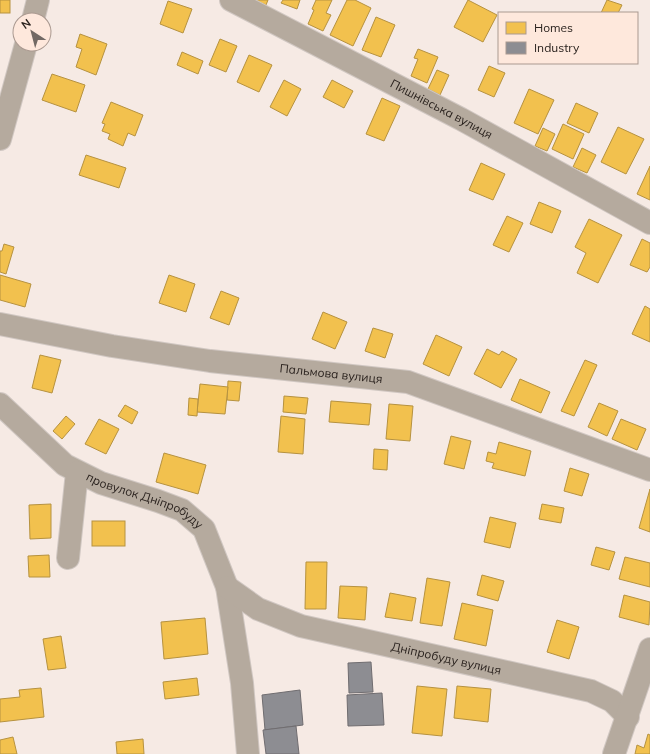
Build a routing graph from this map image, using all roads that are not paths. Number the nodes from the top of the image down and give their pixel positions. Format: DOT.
graph roads {
  1 [pos="38,0"];
  2 [pos="231,0"];
  3 [pos="34,12"];
  4 [pos="24,52"];
  5 [pos="0,139"];
  6 [pos="650,223"];
  7 [pos="0,324"];
  8 [pos="0,404"];
  9 [pos="650,470"];
  10 [pos="77,472"];
  11 [pos="68,558"];
  12 [pos="227,587"];
  13 [pos="650,649"];
  14 [pos="628,717"];
  15 [pos="248,754"];
  16 [pos="614,754"];
  1 -- 3 [label="street"];
  2 -- 6 [label="street, Пишнівська вулиця"];
  4 -- 5 [label="street"];
  7 -- 9 [label="street, Пальмова вулиця"];
  8 -- 10 [label="street, провулок Дніпробуду"];
  10 -- 11 [label="street"];
  10 -- 12 [label="street, провулок Дніпробуду"];
  12 -- 14 [label="street, Дніпробуду вулиця"];
  12 -- 15 [label="street, провулок Дніпробуду"];
  13 -- 14 [label="street"];
  14 -- 16 [label="street"];
}
